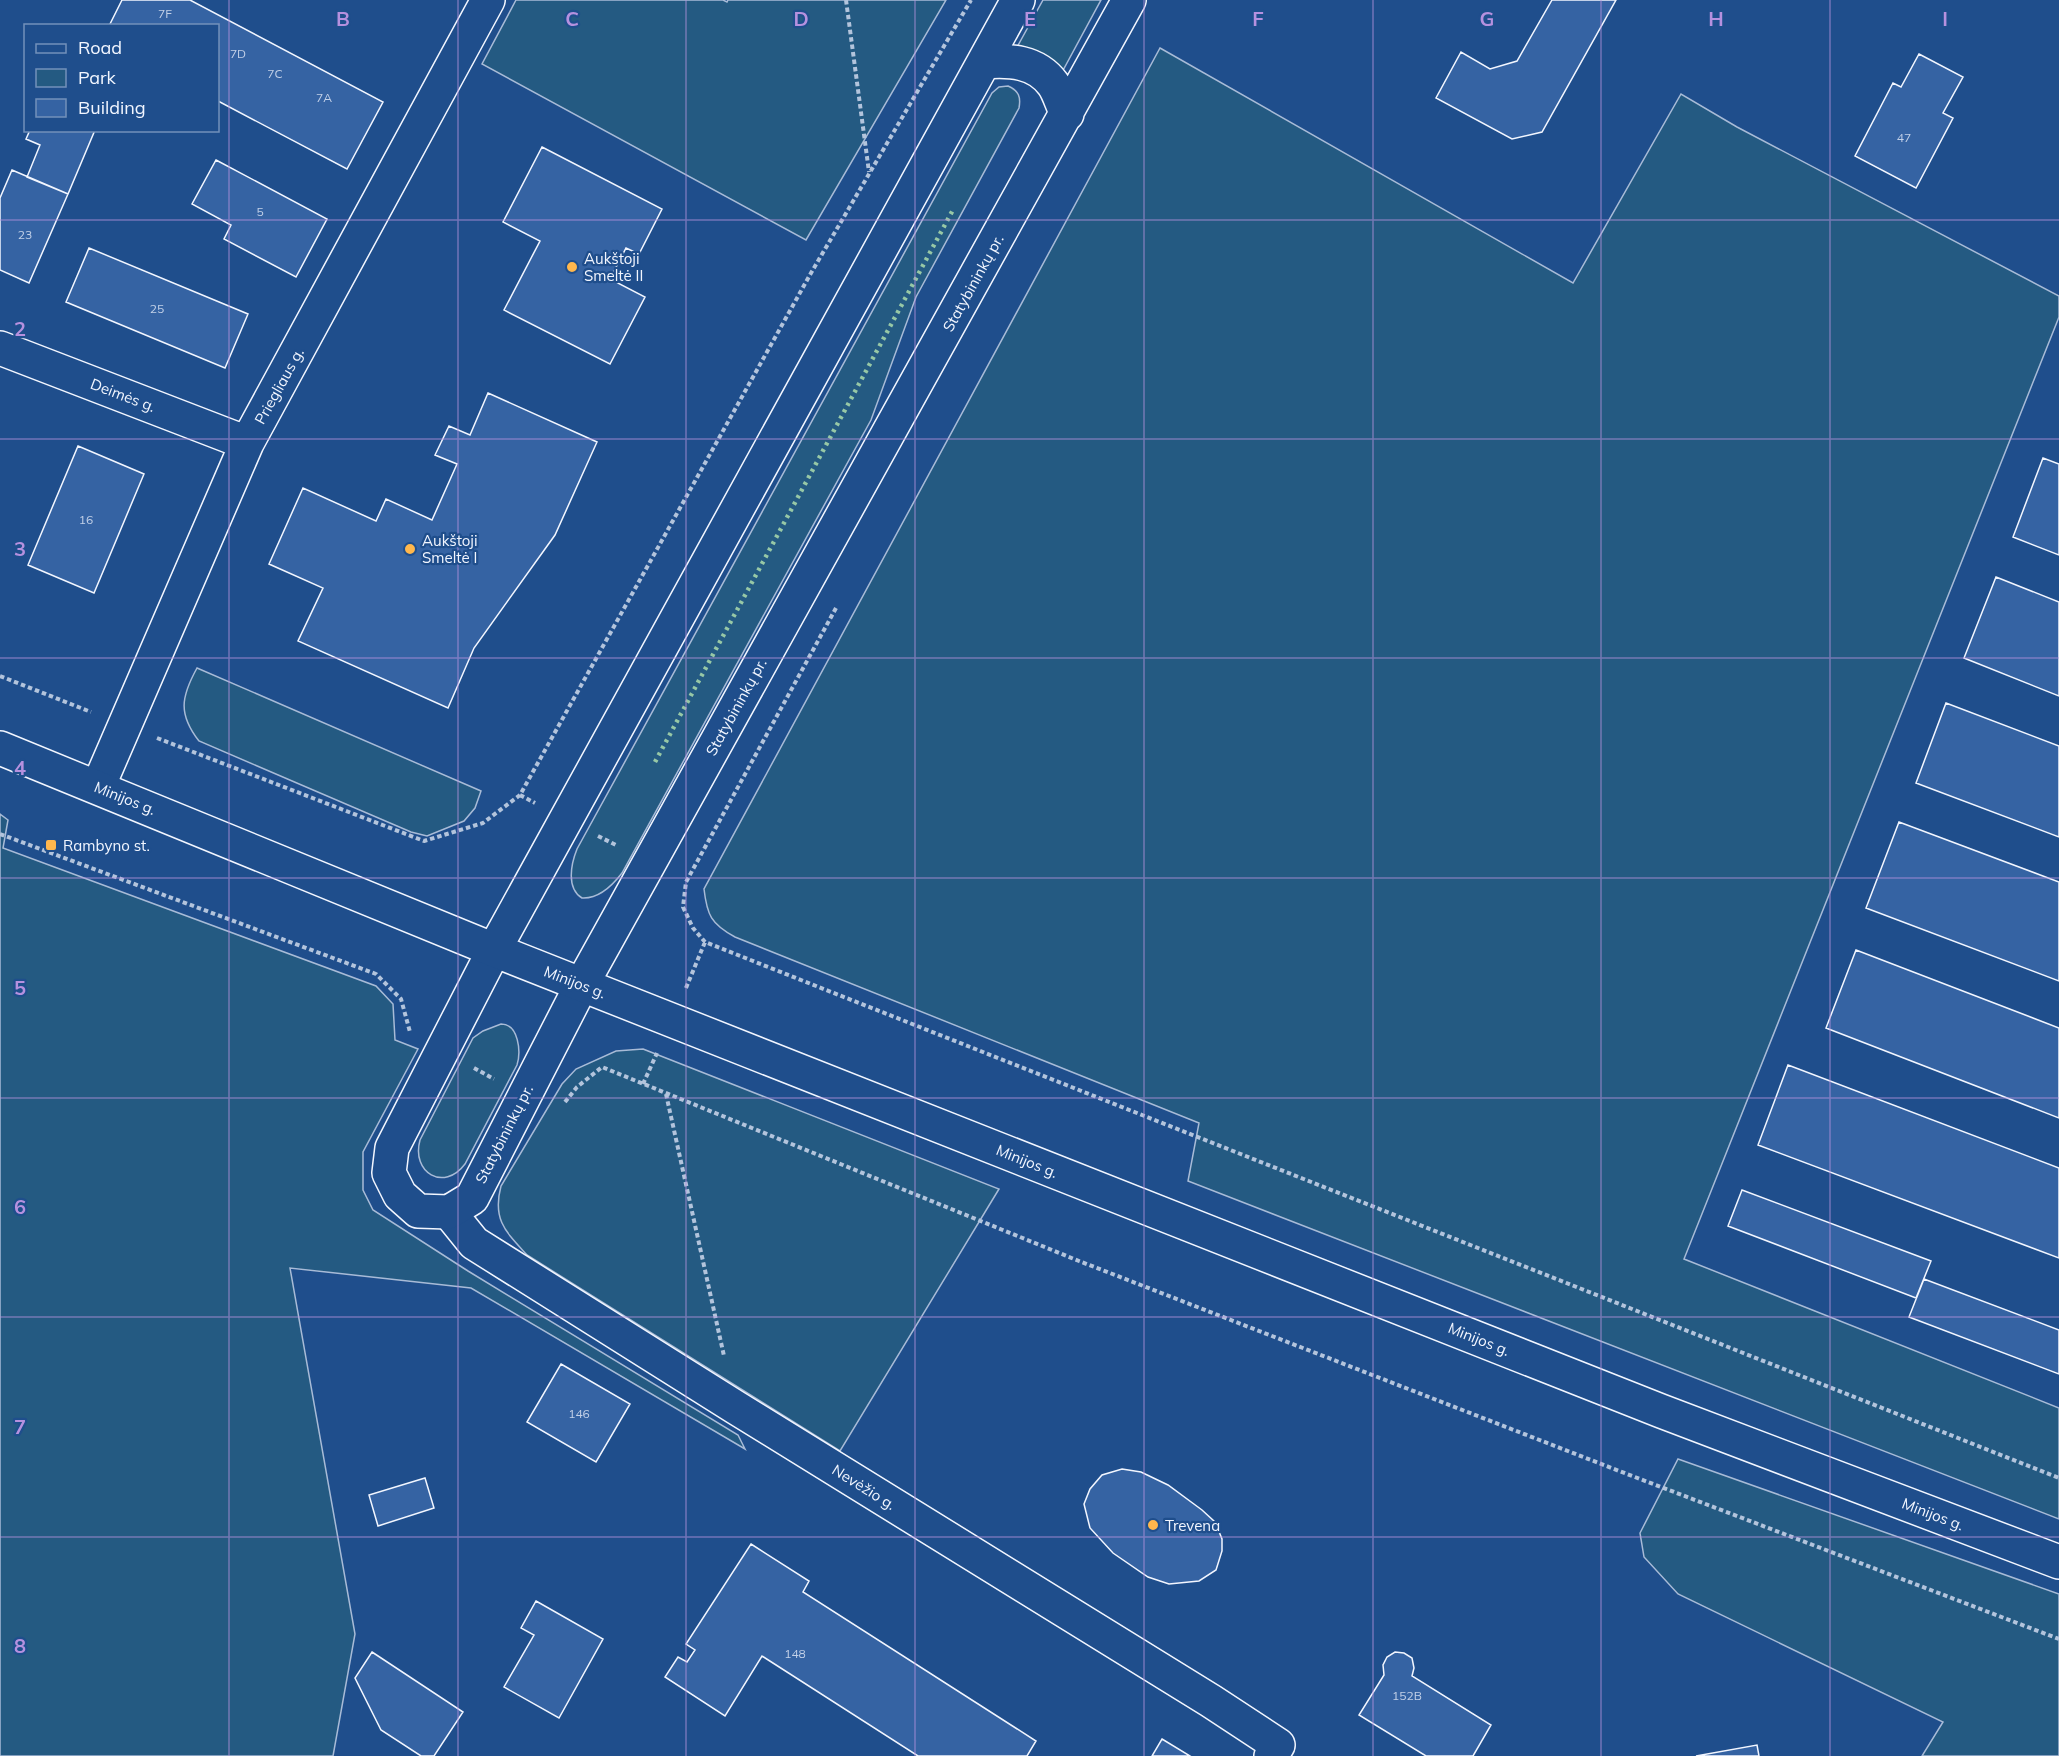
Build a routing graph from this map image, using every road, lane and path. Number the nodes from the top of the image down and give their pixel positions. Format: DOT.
graph roads {
  1 [pos="488,0"];
  2 [pos="846,0"];
  3 [pos="971,0"];
  4 [pos="1018,0"];
  5 [pos="1129,0"];
  6 [pos="984,62"];
  7 [pos="1067,114"];
  8 [pos="869,173"];
  9 [pos="0,348"];
  10 [pos="247,443"];
  11 [pos="841,598"];
  12 [pos="0,676"];
  13 [pos="124,725"];
  14 [pos="0,748"];
  15 [pos="98,787"];
  16 [pos="520,795"];
  17 [pos="566,819"];
  18 [pos="0,834"];
  19 [pos="649,862"];
  20 [pos="686,882"];
  21 [pos="494,950"];
  22 [pos="582,984"];
  23 [pos="442,1050"];
  24 [pos="666,1093"];
  25 [pos="524,1096"];
  26 [pos="449,1212"];
  27 [pos="735,1407"];
  28 [pos="2059,1478"];
  29 [pos="2059,1562"];
  30 [pos="2059,1639"];
  31 [pos="1271,1756"];
  1 -- 10 [label="main road, Priegliaus g."];
  2 -- 8 [label="path"];
  3 -- 8 [label="path"];
  4 -- 6 [label="main road"];
  5 -- 7 [label="main road, Statybininkų pr."];
  6 -- 7 [label="main road"];
  6 -- 17 [label="main road"];
  7 -- 19 [label="main road, Statybininkų pr."];
  8 -- 16 [label="path"];
  9 -- 10 [label="main road, Deimės g."];
  10 -- 13 [label="main road, Priegliaus g."];
  11 -- 20 [label="path"];
  12 -- 13 [label="path"];
  13 -- 15 [label="main road, Priegliaus g."];
  13 -- 16 [label="path"];
  14 -- 15 [label="main road, Minijos g."];
  15 -- 21 [label="main road, Minijos g."];
  16 -- 17 [label="path"];
  17 -- 19 [label="path"];
  17 -- 21 [label="main road"];
  18 -- 23 [label="path"];
  19 -- 20 [label="path"];
  19 -- 22 [label="main road, Statybininkų pr."];
  20 -- 28 [label="path"];
  21 -- 22 [label="main road, Minijos g."];
  21 -- 23 [label="main road"];
  22 -- 25 [label="main road, Statybininkų pr."];
  22 -- 29 [label="main road, Minijos g."];
  23 -- 25 [label="path"];
  23 -- 26 [label="main road"];
  24 -- 25 [label="path"];
  24 -- 27 [label="path"];
  24 -- 30 [label="path"];
  25 -- 26 [label="main road, Statybininkų pr."];
  26 -- 27 [label="main road, Nevėžio g."];
  27 -- 31 [label="main road, Nevėžio g."];
}
